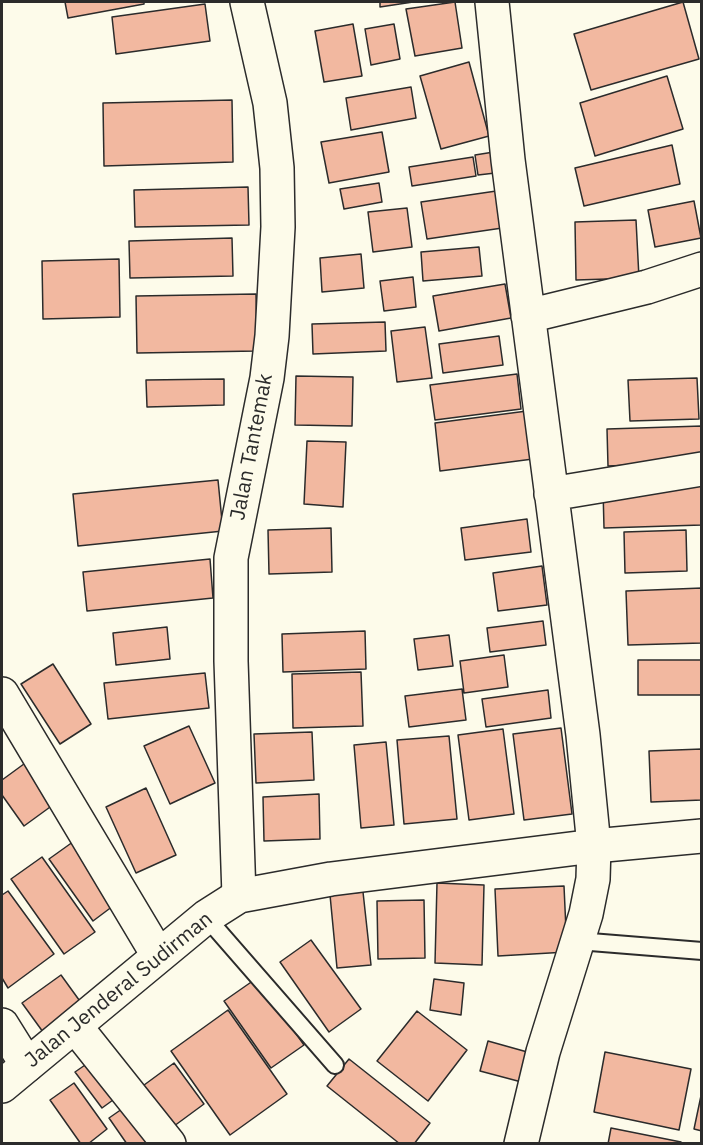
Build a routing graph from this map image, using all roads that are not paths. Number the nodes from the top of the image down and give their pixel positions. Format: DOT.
graph roads {
  1 [pos="247,2"];
  2 [pos="492,2"];
  3 [pos="702,269"];
  4 [pos="528,316"];
  5 [pos="702,469"];
  6 [pos="551,494"];
  7 [pos="2,694"];
  8 [pos="702,836"];
  9 [pos="594,846"];
  10 [pos="239,896"];
  11 [pos="206,917"];
  12 [pos="578,941"];
  13 [pos="702,951"];
  14 [pos="158,955"];
  15 [pos="2,1025"];
  16 [pos="75,1026"];
  17 [pos="27,1065"];
  18 [pos="335,1065"];
  19 [pos="2,1086"];
  20 [pos="169,1143"];
  21 [pos="521,1143"];
  1 -- 10 [label="street, Jalan Tantemak"];
  2 -- 4 [label="street"];
  3 -- 4 [label="street"];
  4 -- 6 [label="street"];
  5 -- 6 [label="street"];
  6 -- 9 [label="street"];
  7 -- 14 [label="street"];
  8 -- 9 [label="street"];
  9 -- 10 [label="street"];
  9 -- 12 [label="street"];
  10 -- 11 [label="street, Jalan Jenderal Sudirman"];
  11 -- 14 [label="street, Jalan Jenderal Sudirman"];
  11 -- 18 [label="lane"];
  12 -- 13 [label="lane"];
  12 -- 21 [label="street"];
  14 -- 16 [label="street, Jalan Jenderal Sudirman"];
  15 -- 17 [label="street"];
  16 -- 17 [label="street, Jalan Jenderal Sudirman"];
  16 -- 20 [label="street"];
  17 -- 19 [label="street, Jalan Jenderal Sudirman"];
}
